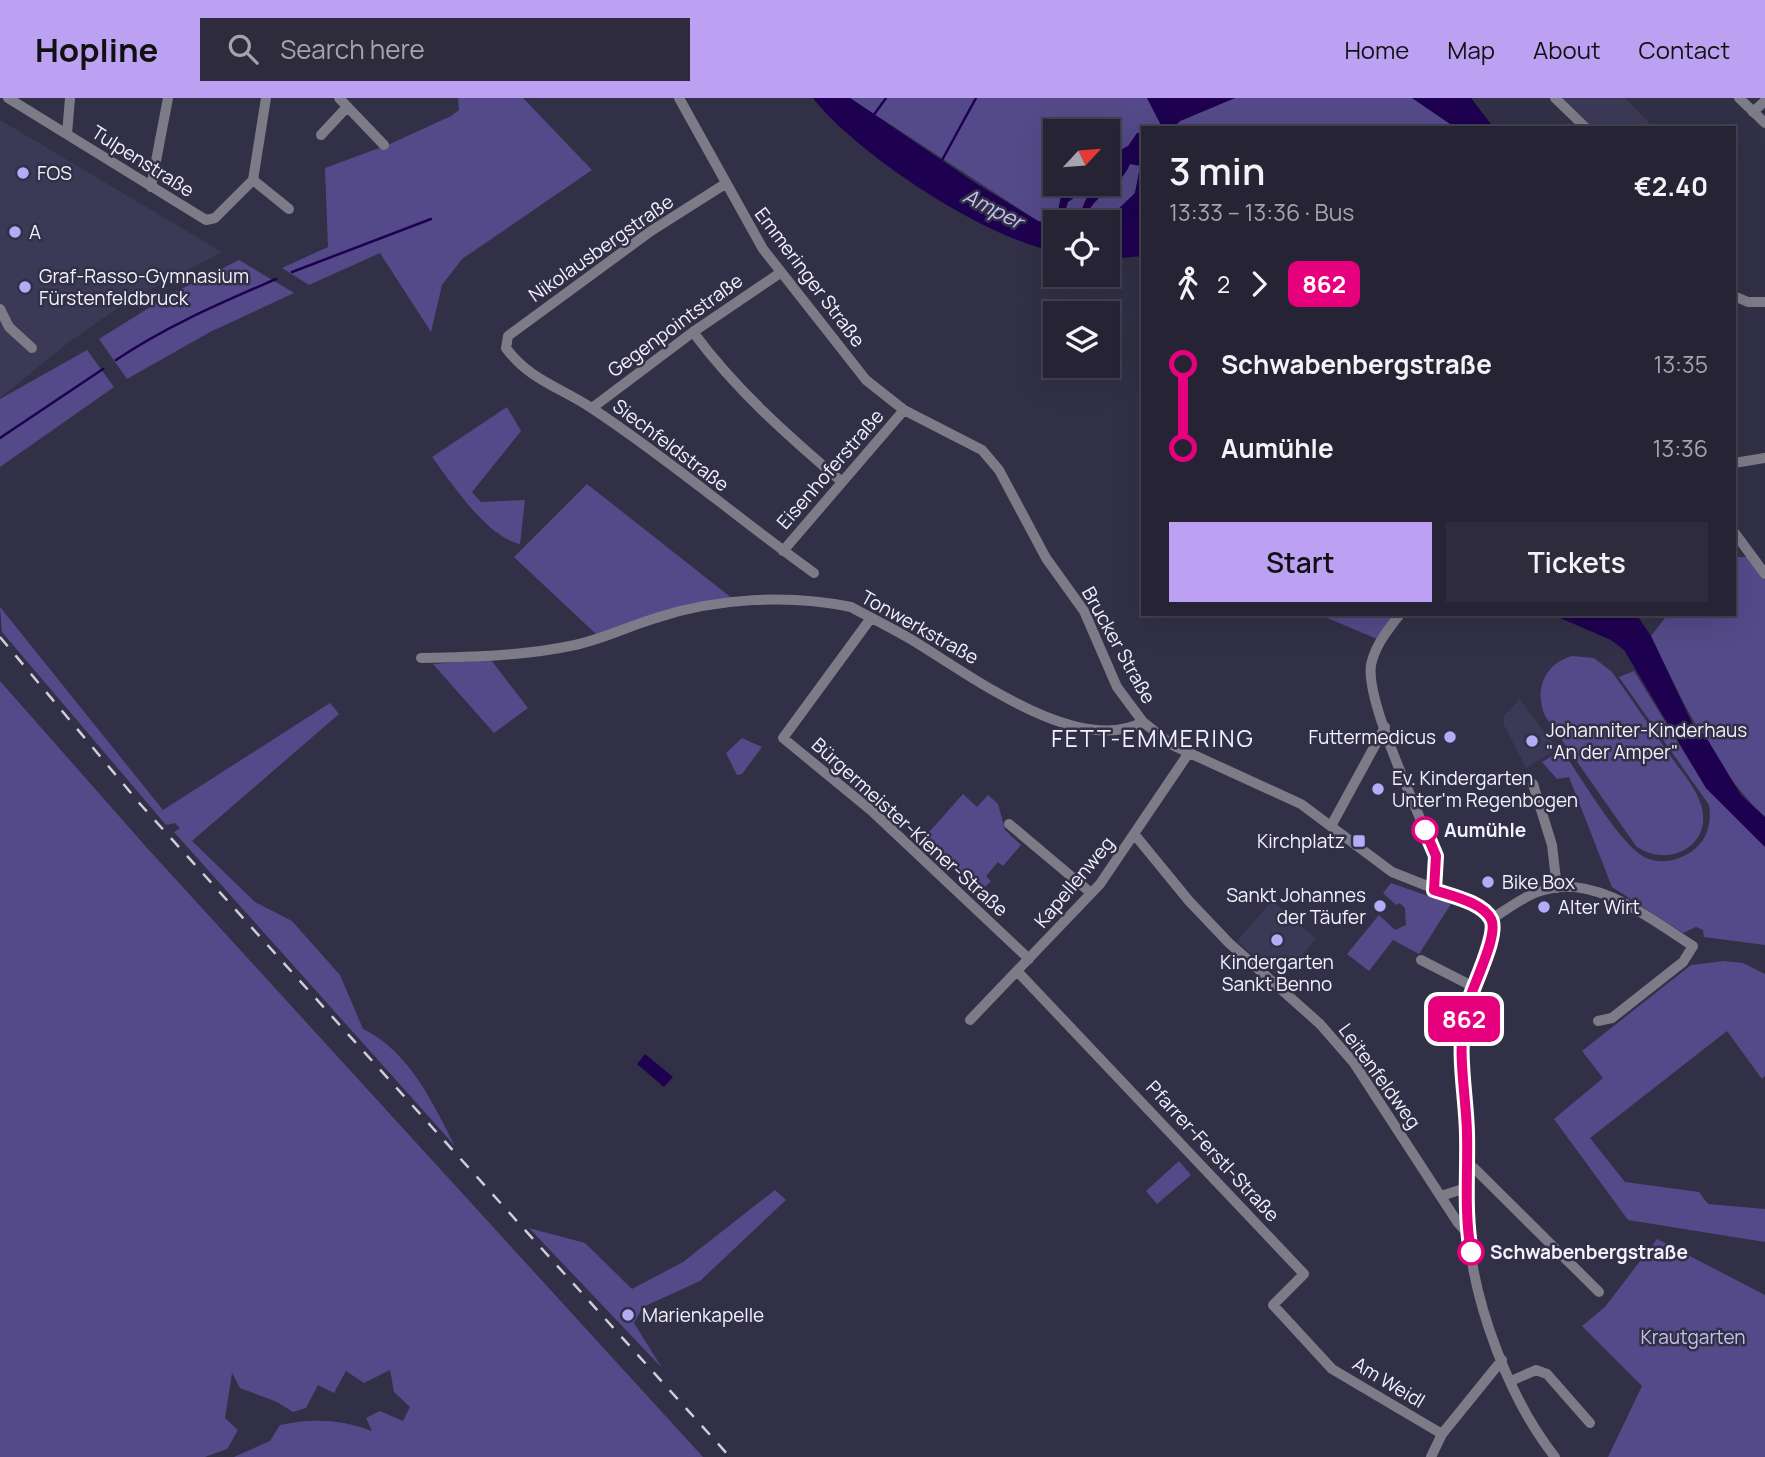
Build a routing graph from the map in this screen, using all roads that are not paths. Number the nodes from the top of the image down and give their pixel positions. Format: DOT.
graph roads {
  1 [pos="8,98"];
  2 [pos="70,98"];
  3 [pos="168,98"];
  4 [pos="266,98"];
  5 [pos="338,98"];
  6 [pos="680,98"];
  7 [pos="1555,98"];
  8 [pos="1739,98"];
  9 [pos="1765,101"];
  10 [pos="347,107"];
  11 [pos="1754,112"];
  12 [pos="1765,123"];
  13 [pos="1584,126"];
  14 [pos="67,134"];
  15 [pos="321,135"];
  16 [pos="384,145"];
  17 [pos="253,180"];
  18 [pos="725,184"];
  19 [pos="151,187"];
  20 [pos="289,209"];
  21 [pos="780,273"];
  22 [pos="1736,297"];
  23 [pos="1765,302"];
  24 [pos="0,309"];
  25 [pos="693,332"];
  26 [pos="32,348"];
  27 [pos="506,348"];
  28 [pos="592,408"];
  29 [pos="904,410"];
  30 [pos="918,417"];
  31 [pos="1765,458"];
  32 [pos="1736,463"];
  33 [pos="842,482"];
  34 [pos="1736,535"];
  35 [pos="783,551"];
  36 [pos="814,573"];
  37 [pos="1765,574"];
  38 [pos="1399,616"];
  39 [pos="871,618"];
  40 [pos="421,657"];
  41 [pos="1143,722"];
  42 [pos="1385,727"];
  43 [pos="1188,754"];
  44 [pos="1532,784"];
  45 [pos="1009,824"];
  46 [pos="1331,826"];
  47 [pos="1135,835"];
  48 [pos="1558,888"];
  49 [pos="1434,890"];
  50 [pos="1091,893"];
  51 [pos="1491,919"];
  52 [pos="1029,959"];
  53 [pos="1421,960"];
  54 [pos="1017,971"];
  55 [pos="1472,986"];
  56 [pos="970,1020"];
  57 [pos="1598,1021"];
  58 [pos="1466,1165"];
  59 [pos="1466,1188"];
  60 [pos="1441,1196"];
  61 [pos="1468,1234"];
  62 [pos="1599,1292"];
  63 [pos="1319,1357"];
  64 [pos="1502,1360"];
  65 [pos="1511,1381"];
  66 [pos="1590,1423"];
  67 [pos="1442,1434"];
  68 [pos="1431,1457"];
  69 [pos="1555,1457"];
  1 -- 14 [label="street, Tulpenstraße"];
  2 -- 14 [label="street"];
  3 -- 19 [label="street"];
  4 -- 17 [label="street"];
  5 -- 10 [label="street"];
  6 -- 18 [label="street, Emmeringer Straße"];
  7 -- 13 [label="street"];
  8 -- 11 [label="street"];
  9 -- 11 [label="street"];
  10 -- 15 [label="street"];
  10 -- 16 [label="street"];
  11 -- 12 [label="street"];
  14 -- 19 [label="street, Tulpenstraße"];
  17 -- 19 [label="street, Tulpenstraße"];
  17 -- 20 [label="street"];
  18 -- 21 [label="street, Emmeringer Straße"];
  18 -- 27 [label="street, Nikolausbergstraße"];
  21 -- 25 [label="street, Gegenpointstraße"];
  21 -- 29 [label="street, Emmeringer Straße"];
  22 -- 23 [label="street"];
  24 -- 26 [label="street"];
  25 -- 28 [label="street, Gegenpointstraße"];
  25 -- 33 [label="street"];
  27 -- 28 [label="street, Siechfeldstraße"];
  28 -- 35 [label="street, Siechfeldstraße"];
  29 -- 30 [label="street, Emmeringer Straße"];
  29 -- 33 [label="street, Eisenhoferstraße"];
  30 -- 41 [label="street, Brucker Straße"];
  31 -- 32 [label="street"];
  33 -- 35 [label="street, Eisenhoferstraße"];
  34 -- 37 [label="street"];
  35 -- 36 [label="street, Siechfeldstraße"];
  38 -- 42 [label="street"];
  39 -- 40 [label="street, Tonwerkstraße"];
  39 -- 41 [label="street, Tonwerkstraße"];
  39 -- 52 [label="street, Bürgermeister-Kiener-Straße"];
  41 -- 43 [label="street, Brucker Straße"];
  42 -- 46 [label="street"];
  42 -- 49 [label="street"];
  43 -- 46 [label="street, Brucker Straße"];
  43 -- 47 [label="street, Kapellenweg"];
  44 -- 48 [label="street"];
  45 -- 50 [label="street"];
  46 -- 49 [label="street, Brucker Straße"];
  47 -- 50 [label="street, Kapellenweg"];
  47 -- 60 [label="street, Leitenfeldweg"];
  48 -- 51 [label="street"];
  48 -- 57 [label="street"];
  49 -- 51 [label="street"];
  50 -- 52 [label="street, Kapellenweg"];
  51 -- 55 [label="street"];
  52 -- 54 [label="street, Kapellenweg"];
  53 -- 55 [label="street"];
  54 -- 56 [label="street, Kapellenweg"];
  54 -- 63 [label="street, Pfarrer-Ferstl-Straße"];
  55 -- 58 [label="street"];
  58 -- 59 [label="street"];
  58 -- 62 [label="street"];
  59 -- 60 [label="street"];
  59 -- 61 [label="street"];
  60 -- 61 [label="street, Leitenfeldweg"];
  61 -- 64 [label="street"];
  63 -- 67 [label="street, Am Weidl"];
  64 -- 65 [label="street"];
  64 -- 67 [label="street"];
  65 -- 66 [label="street"];
  65 -- 69 [label="street"];
  67 -- 68 [label="street"];
}
